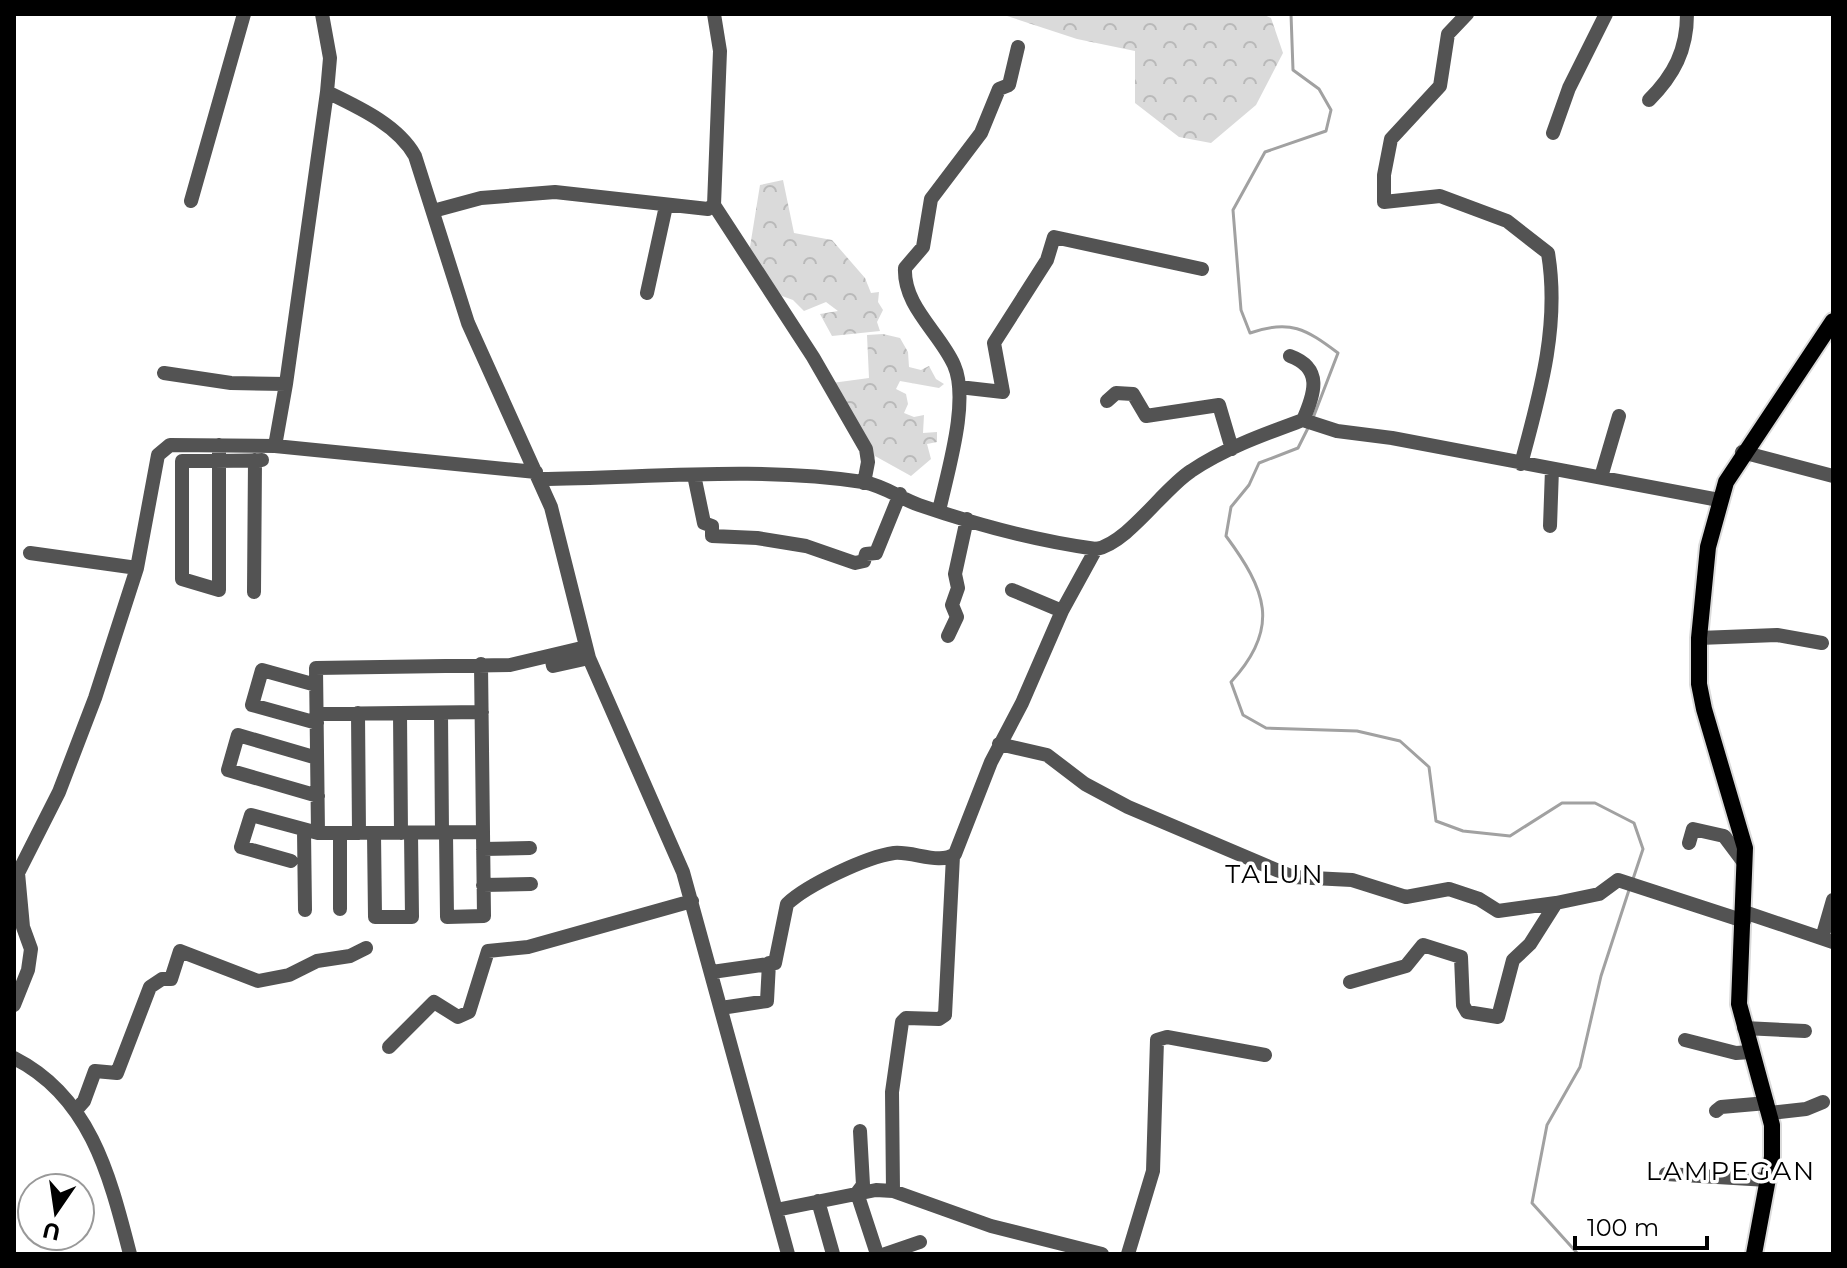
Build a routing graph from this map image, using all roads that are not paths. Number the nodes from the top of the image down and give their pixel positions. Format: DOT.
graph roads {
  1 [pos="244,14"];
  2 [pos="322,14"];
  3 [pos="714,14"];
  4 [pos="1467,14"];
  5 [pos="1606,14"];
  6 [pos="1687,14"];
  7 [pos="1018,47"];
  8 [pos="327,92"];
  9 [pos="1649,100"];
  10 [pos="1553,133"];
  11 [pos="191,201"];
  12 [pos="714,205"];
  13 [pos="666,206"];
  14 [pos="433,211"];
  15 [pos="1202,269"];
  16 [pos="647,293"];
  17 [pos="1832,325"];
  18 [pos="1290,356"];
  19 [pos="164,373"];
  20 [pos="286,384"];
  21 [pos="959,387"];
  22 [pos="1107,401"];
  23 [pos="1619,416"];
  24 [pos="1306,420"];
  25 [pos="219,445"];
  26 [pos="275,446"];
  27 [pos="1232,449"];
  28 [pos="1742,452"];
  29 [pos="219,461"];
  30 [pos="1521,464"];
  31 [pos="1552,469"];
  32 [pos="694,475"];
  33 [pos="538,476"];
  34 [pos="1833,476"];
  35 [pos="1601,477"];
  36 [pos="864,483"];
  37 [pos="900,494"];
  38 [pos="1719,500"];
  39 [pos="939,511"];
  40 [pos="967,519"];
  41 [pos="1550,526"];
  42 [pos="1096,549"];
  43 [pos="30,553"];
  44 [pos="137,568"];
  45 [pos="1012,590"];
  46 [pos="254,592"];
  47 [pos="1062,611"];
  48 [pos="948,636"];
  49 [pos="1699,638"];
  50 [pos="1822,643"];
  51 [pos="588,653"];
  52 [pos="481,664"];
  53 [pos="316,685"];
  54 [pos="482,712"];
  55 [pos="358,713"];
  56 [pos="400,713"];
  57 [pos="441,713"];
  58 [pos="317,718"];
  59 [pos="999,744"];
  60 [pos="317,758"];
  61 [pos="318,796"];
  62 [pos="311,832"];
  63 [pos="444,832"];
  64 [pos="483,832"];
  65 [pos="340,833"];
  66 [pos="359,833"];
  67 [pos="374,833"];
  68 [pos="406,833"];
  69 [pos="1689,843"];
  70 [pos="530,848"];
  71 [pos="483,849"];
  72 [pos="953,856"];
  73 [pos="291,861"];
  74 [pos="1745,864"];
  75 [pos="531,884"];
  76 [pos="483,885"];
  77 [pos="1833,900"];
  78 [pos="692,901"];
  79 [pos="1556,903"];
  80 [pos="340,909"];
  81 [pos="305,910"];
  82 [pos="1744,917"];
  83 [pos="1828,940"];
  84 [pos="366,948"];
  85 [pos="769,963"];
  86 [pos="712,972"];
  87 [pos="1350,982"];
  88 [pos="14,1005"];
  89 [pos="721,1008"];
  90 [pos="1744,1028"];
  91 [pos="1805,1031"];
  92 [pos="1685,1040"];
  93 [pos="389,1047"];
  94 [pos="1750,1052"];
  95 [pos="1265,1055"];
  96 [pos="14,1058"];
  97 [pos="1823,1102"];
  98 [pos="1768,1108"];
  99 [pos="76,1110"];
  100 [pos="1716,1111"];
  101 [pos="860,1131"];
  102 [pos="1666,1174"];
  103 [pos="1768,1180"];
  104 [pos="893,1191"];
  105 [pos="857,1193"];
  106 [pos="818,1201"];
  107 [pos="776,1210"];
  108 [pos="920,1242"];
  109 [pos="130,1254"];
  110 [pos="788,1254"];
  111 [pos="833,1254"];
  112 [pos="877,1254"];
  113 [pos="885,1254"];
  114 [pos="1102,1254"];
  115 [pos="1128,1254"];
  116 [pos="1754,1254"];
  1 -- 11 [label="street"];
  2 -- 8 [label="street"];
  3 -- 12 [label="street"];
  4 -- 30 [label="street"];
  5 -- 10 [label="street"];
  6 -- 9 [label="street"];
  7 -- 21 [label="street"];
  8 -- 14 [label="street"];
  8 -- 20 [label="street"];
  12 -- 13 [label="street"];
  12 -- 36 [label="street"];
  13 -- 14 [label="street"];
  13 -- 16 [label="street"];
  14 -- 33 [label="street"];
  15 -- 21 [label="street"];
  17 -- 28 [label="main road"];
  18 -- 24 [label="street"];
  19 -- 20 [label="street"];
  20 -- 26 [label="street"];
  21 -- 39 [label="street"];
  22 -- 27 [label="street"];
  23 -- 35 [label="street"];
  24 -- 27 [label="street"];
  24 -- 30 [label="street"];
  25 -- 26 [label="street"];
  25 -- 29 [label="street"];
  25 -- 44 [label="street"];
  26 -- 33 [label="street"];
  27 -- 42 [label="street"];
  28 -- 34 [label="street"];
  28 -- 38 [label="main road"];
  29 -- 29 [label="street"];
  29 -- 46 [label="street"];
  30 -- 31 [label="street"];
  31 -- 35 [label="street"];
  31 -- 41 [label="street"];
  32 -- 33 [label="street"];
  32 -- 36 [label="street"];
  32 -- 37 [label="street"];
  33 -- 51 [label="street"];
  35 -- 38 [label="street"];
  36 -- 37 [label="street"];
  37 -- 39 [label="street"];
  38 -- 49 [label="main road"];
  39 -- 40 [label="street"];
  40 -- 42 [label="street"];
  40 -- 48 [label="street"];
  42 -- 47 [label="street"];
  43 -- 44 [label="street"];
  44 -- 88 [label="street"];
  45 -- 47 [label="street"];
  47 -- 59 [label="street"];
  49 -- 50 [label="street"];
  49 -- 74 [label="main road"];
  51 -- 52 [label="street"];
  51 -- 78 [label="street"];
  52 -- 53 [label="street"];
  52 -- 54 [label="street"];
  53 -- 58 [label="street"];
  53 -- 58 [label="street"];
  54 -- 57 [label="street"];
  54 -- 64 [label="street"];
  55 -- 56 [label="street"];
  55 -- 58 [label="street"];
  55 -- 66 [label="street"];
  56 -- 57 [label="street"];
  56 -- 68 [label="street"];
  57 -- 63 [label="street"];
  58 -- 60 [label="street"];
  59 -- 72 [label="street"];
  59 -- 79 [label="street"];
  60 -- 61 [label="street"];
  60 -- 61 [label="street"];
  61 -- 62 [label="street"];
  62 -- 65 [label="street"];
  62 -- 73 [label="street"];
  62 -- 81 [label="street"];
  63 -- 64 [label="street"];
  63 -- 68 [label="street"];
  63 -- 76 [label="street"];
  64 -- 71 [label="street"];
  65 -- 66 [label="street"];
  65 -- 80 [label="street"];
  66 -- 67 [label="street"];
  67 -- 68 [label="street"];
  67 -- 68 [label="street"];
  69 -- 74 [label="street"];
  70 -- 71 [label="street"];
  71 -- 76 [label="street"];
  72 -- 85 [label="street"];
  72 -- 104 [label="street"];
  74 -- 82 [label="main road"];
  75 -- 76 [label="street"];
  77 -- 83 [label="street"];
  78 -- 86 [label="street"];
  78 -- 93 [label="street"];
  79 -- 82 [label="street"];
  79 -- 87 [label="street"];
  82 -- 83 [label="street"];
  82 -- 90 [label="main road"];
  84 -- 99 [label="street"];
  85 -- 86 [label="street"];
  85 -- 89 [label="street"];
  86 -- 89 [label="street"];
  89 -- 107 [label="street"];
  90 -- 91 [label="street"];
  90 -- 94 [label="main road"];
  92 -- 94 [label="street"];
  94 -- 98 [label="main road"];
  95 -- 115 [label="street"];
  96 -- 99 [label="street"];
  97 -- 98 [label="street"];
  98 -- 100 [label="street"];
  98 -- 103 [label="main road"];
  99 -- 109 [label="street"];
  101 -- 105 [label="street"];
  102 -- 103 [label="street"];
  103 -- 116 [label="main road"];
  104 -- 105 [label="street"];
  104 -- 114 [label="street"];
  105 -- 106 [label="street"];
  105 -- 112 [label="street"];
  106 -- 107 [label="street"];
  106 -- 111 [label="street"];
  107 -- 110 [label="street"];
  108 -- 113 [label="street"];
}
